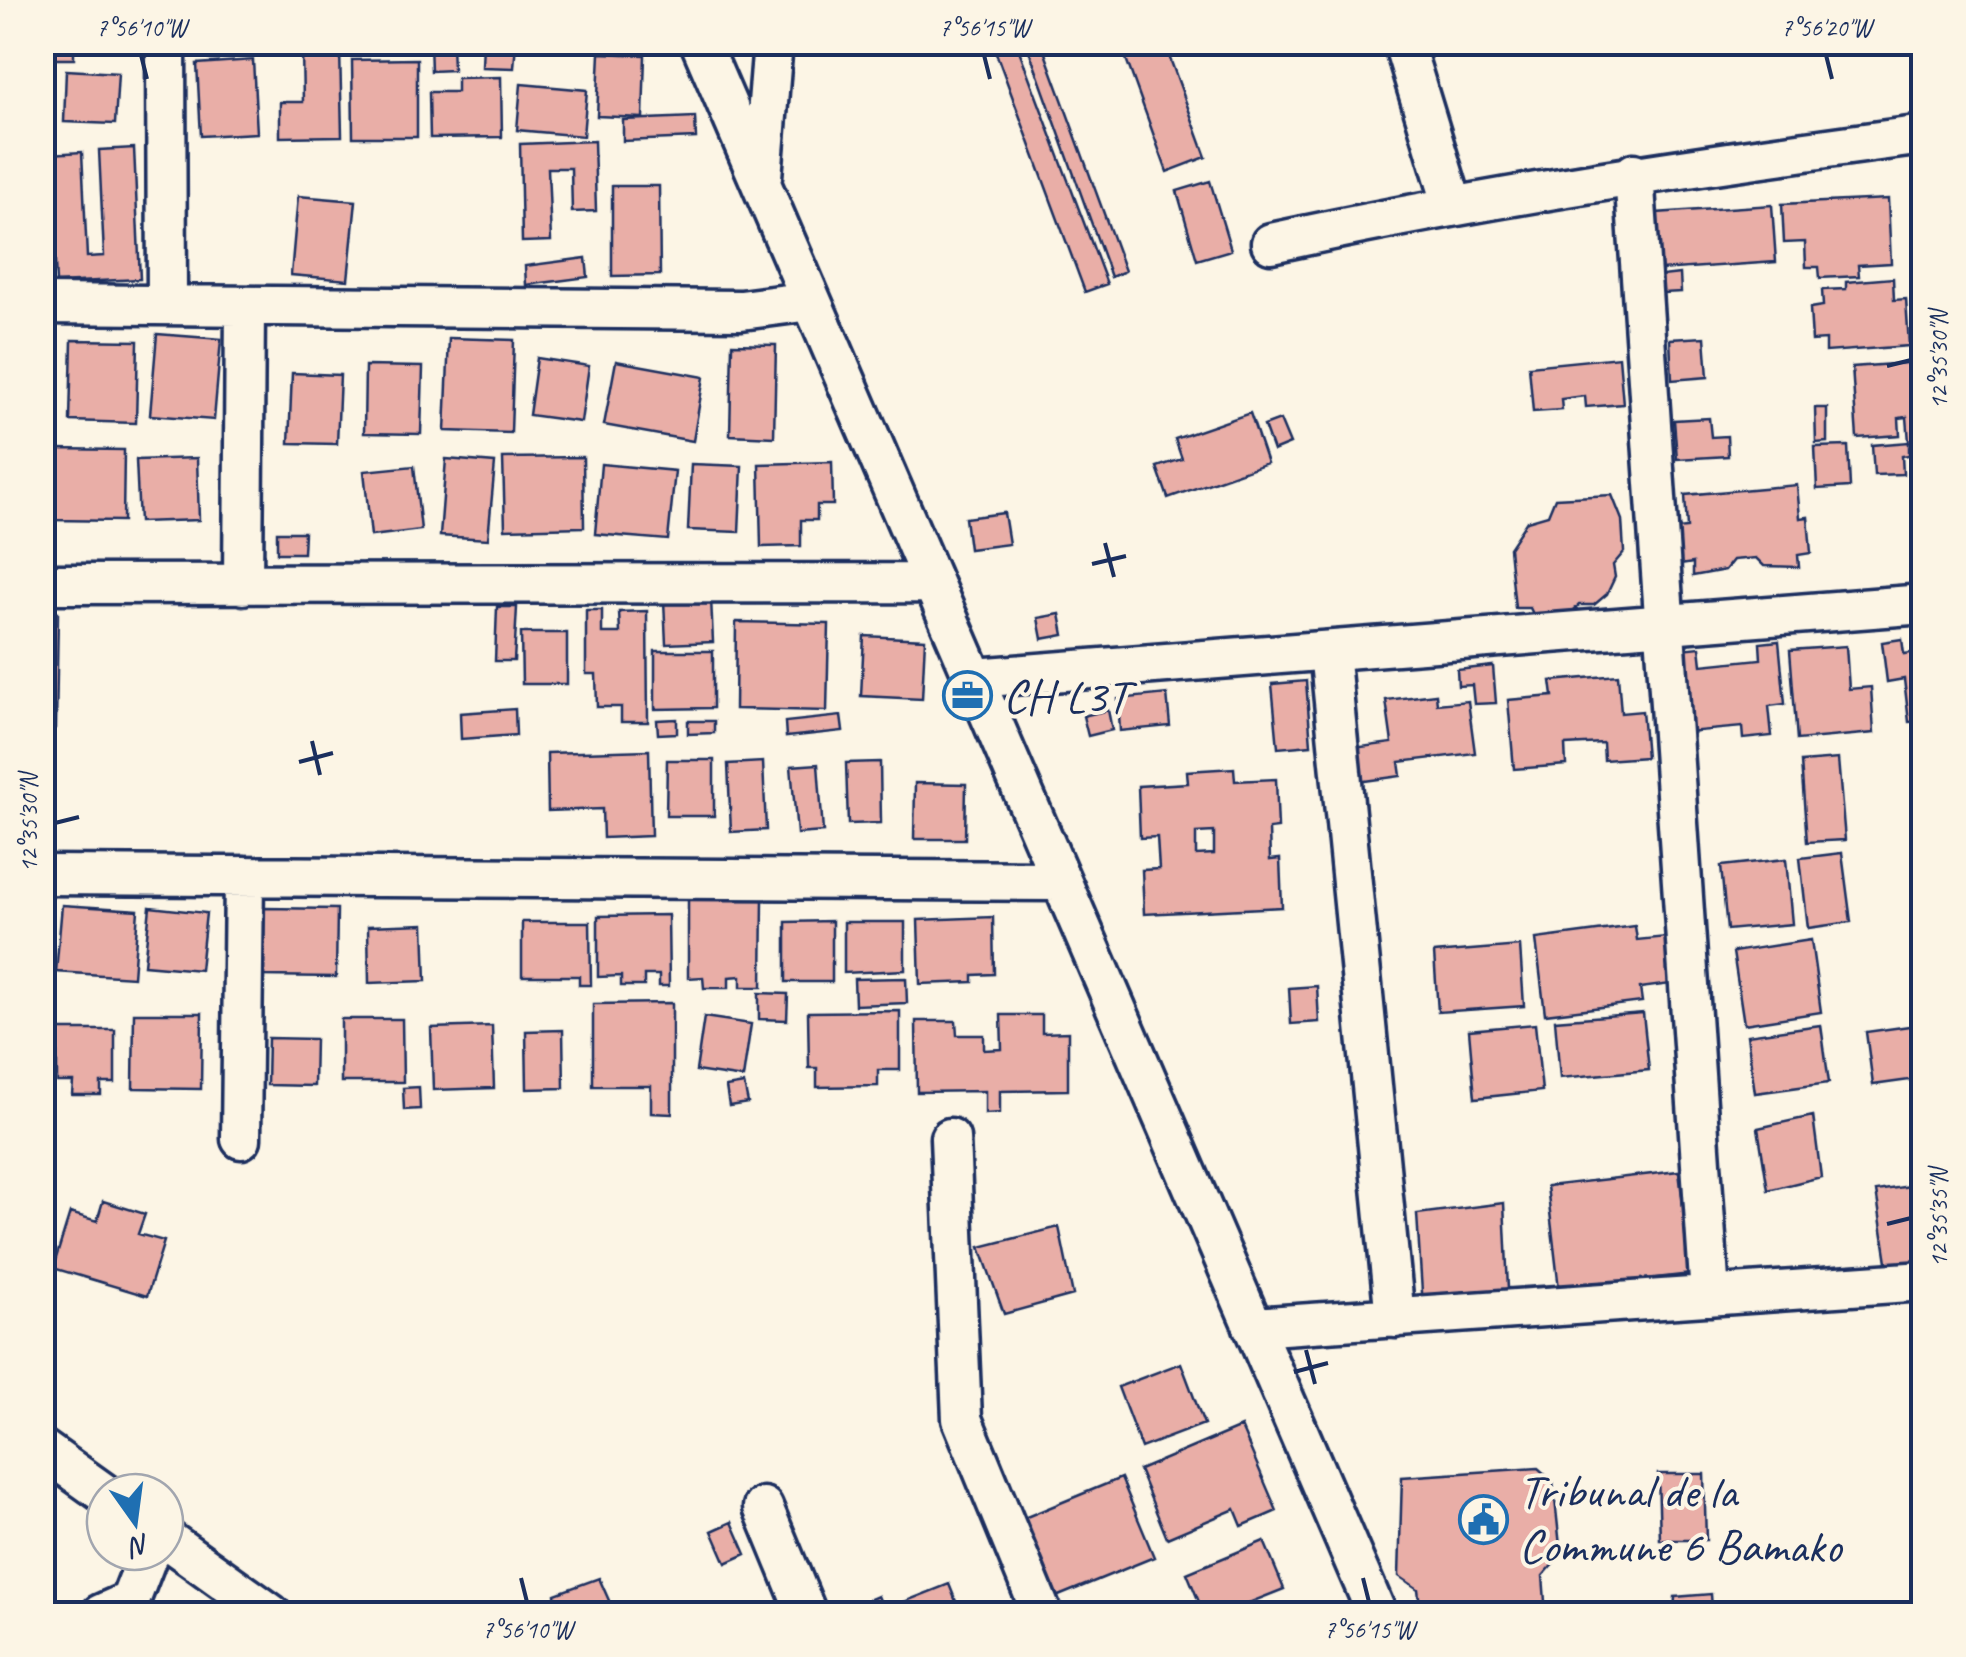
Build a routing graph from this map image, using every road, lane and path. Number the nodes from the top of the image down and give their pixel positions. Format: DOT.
graph roads {
  1 [pos="166,42"];
  2 [pos="700,42"];
  3 [pos="773,42"];
  4 [pos="1403,42"];
  5 [pos="1924,135"];
  6 [pos="1634,173"];
  7 [pos="761,184"];
  8 [pos="1452,204"];
  9 [pos="1271,243"];
  10 [pos="811,301"];
  11 [pos="42,304"];
  12 [pos="167,305"];
  13 [pos="246,306"];
  14 [pos="933,583"];
  15 [pos="42,584"];
  16 [pos="243,585"];
  17 [pos="1924,604"];
  18 [pos="1665,625"];
  19 [pos="1329,651"];
  20 [pos="974,678"];
  21 [pos="42,875"];
  22 [pos="244,876"];
  23 [pos="1061,881"];
  24 [pos="950,1138"];
  25 [pos="241,1139"];
  26 [pos="1924,1281"];
  27 [pos="1710,1296"];
  28 [pos="1395,1318"];
  29 [pos="1253,1327"];
  30 [pos="42,1449"];
  31 [pos="85,1480"];
  32 [pos="763,1507"];
  33 [pos="185,1552"];
  34 [pos="141,1572"];
  35 [pos="125,1610"];
  36 [pos="271,1614"];
  37 [pos="807,1614"];
  38 [pos="1042,1614"];
  39 [pos="1377,1614"];
  1 -- 12 [label="street"];
  2 -- 7 [label="street"];
  3 -- 7 [label="street"];
  4 -- 8 [label="street"];
  5 -- 6 [label="street"];
  6 -- 8 [label="street"];
  6 -- 18 [label="street"];
  7 -- 10 [label="street"];
  8 -- 9 [label="street"];
  10 -- 13 [label="street"];
  10 -- 14 [label="street"];
  11 -- 12 [label="street"];
  12 -- 13 [label="street"];
  13 -- 16 [label="street"];
  14 -- 16 [label="street"];
  14 -- 20 [label="street"];
  15 -- 16 [label="street"];
  17 -- 18 [label="street"];
  18 -- 19 [label="street"];
  18 -- 27 [label="street"];
  19 -- 20 [label="street"];
  19 -- 28 [label="street"];
  20 -- 23 [label="street"];
  21 -- 22 [label="street"];
  22 -- 23 [label="street"];
  22 -- 25 [label="street"];
  23 -- 29 [label="street"];
  24 -- 38 [label="street"];
  26 -- 27 [label="street"];
  27 -- 28 [label="street"];
  28 -- 29 [label="street"];
  29 -- 39 [label="street"];
  30 -- 31 [label="street"];
  32 -- 37 [label="street"];
  33 -- 36 [label="street"];
  34 -- 35 [label="street"];
}
